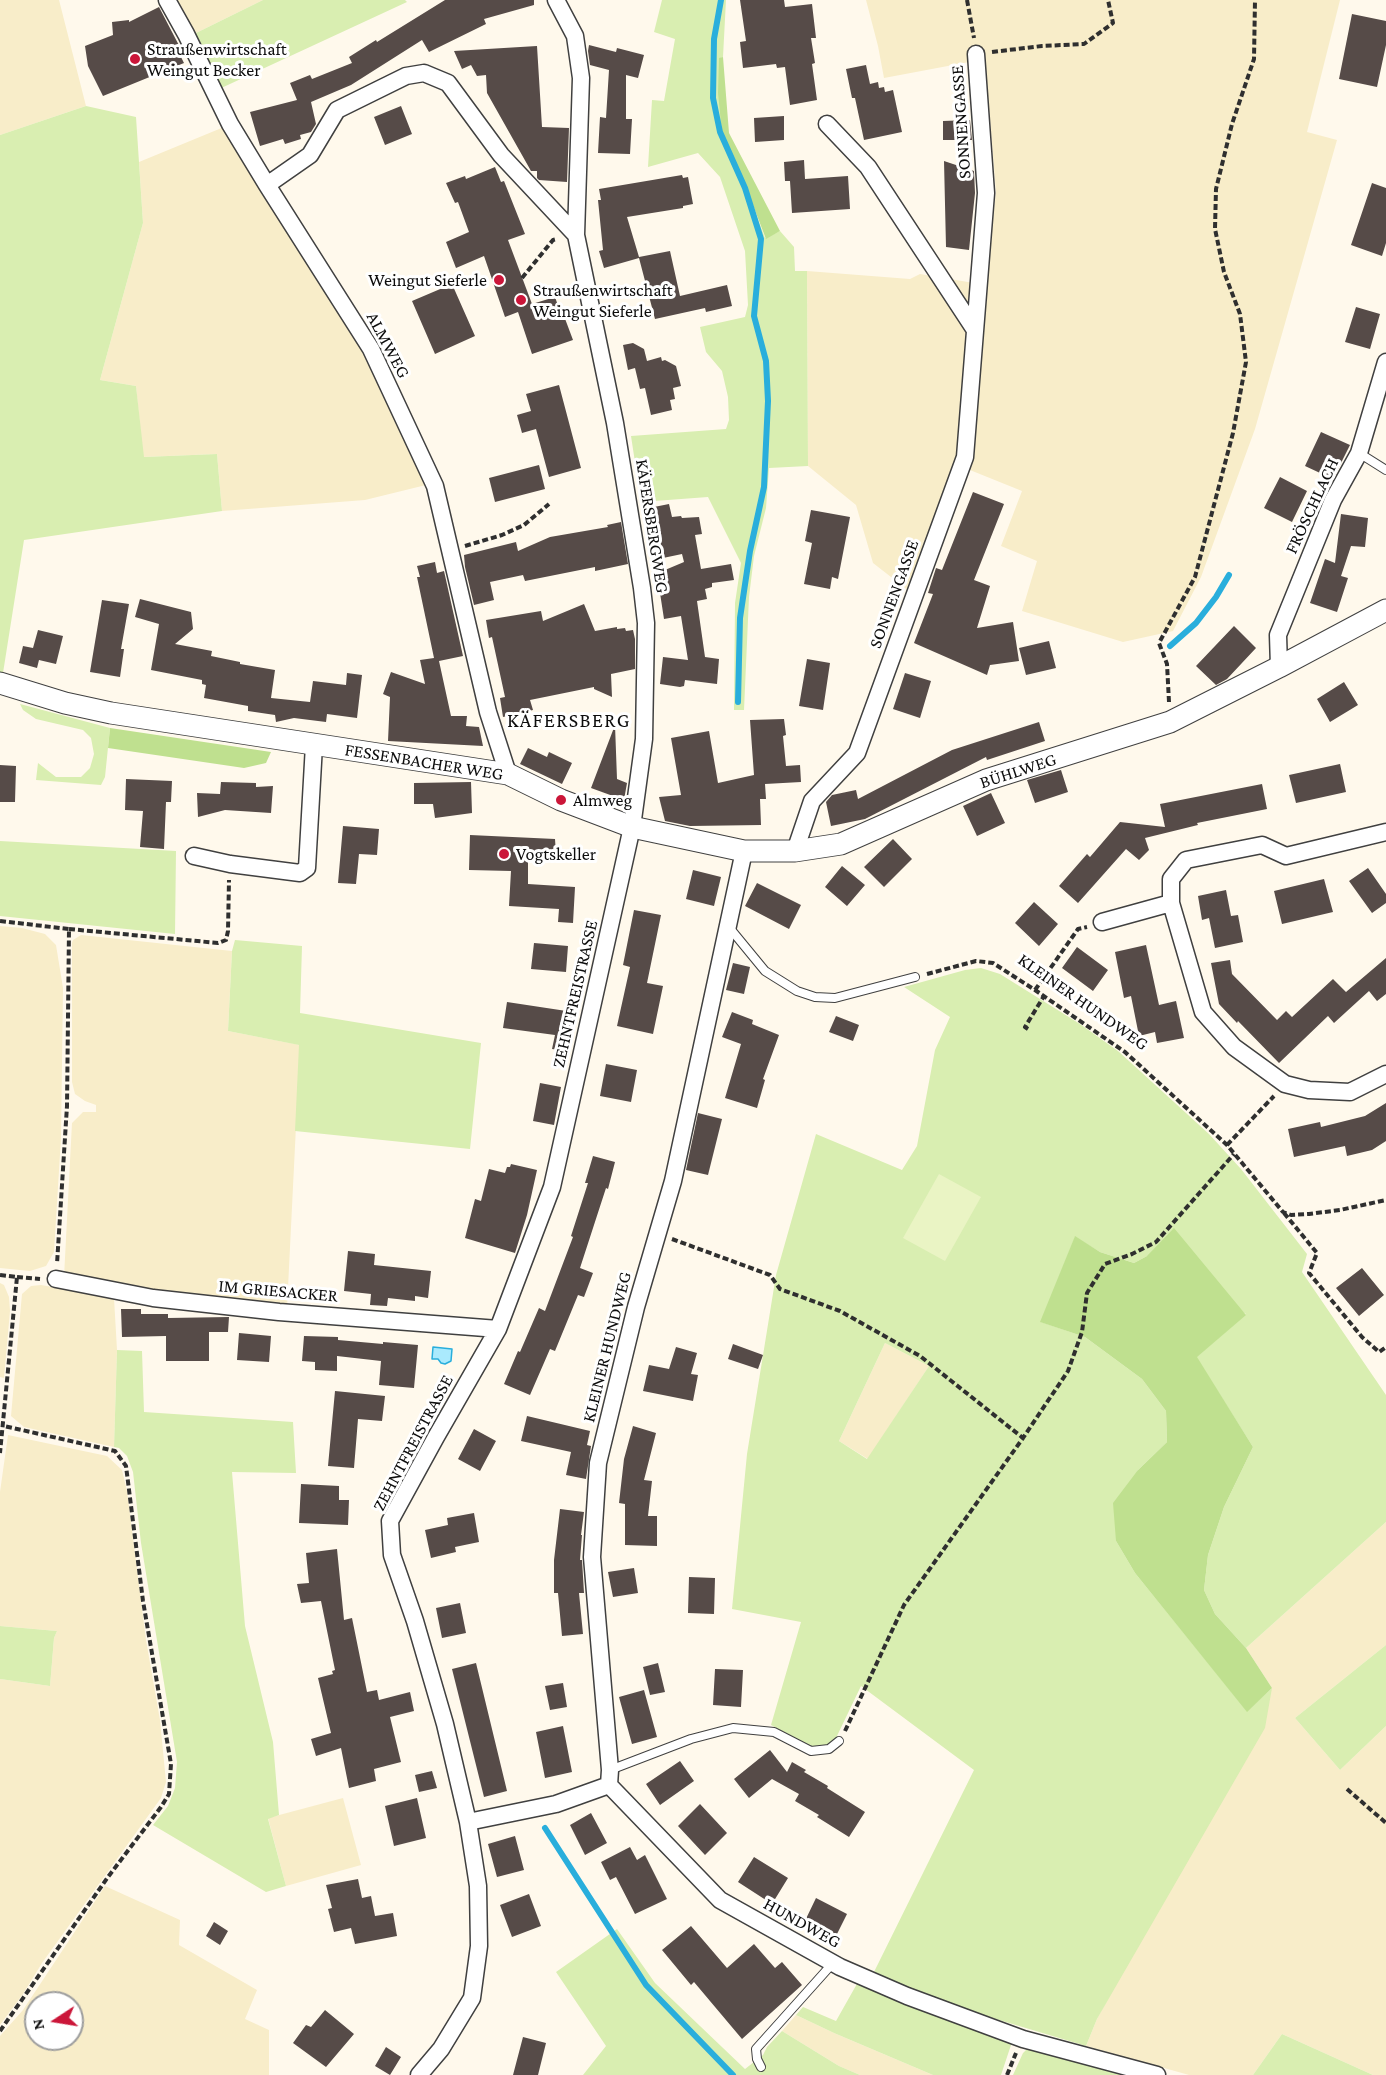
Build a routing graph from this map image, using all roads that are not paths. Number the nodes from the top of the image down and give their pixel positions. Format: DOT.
graph roads {
  1 [pos="167,0"];
  2 [pos="556,0"];
  3 [pos="976,54"];
  4 [pos="827,124"];
  5 [pos="267,185"];
  6 [pos="576,235"];
  7 [pos="975,330"];
  8 [pos="1386,362"];
  9 [pos="1359,453"];
  10 [pos="1386,470"];
  11 [pos="1386,610"];
  12 [pos="1279,667"];
  13 [pos="0,683"];
  14 [pos="314,745"];
  15 [pos="508,774"];
  16 [pos="632,827"];
  17 [pos="1386,832"];
  18 [pos="744,851"];
  19 [pos="795,851"];
  20 [pos="194,856"];
  21 [pos="1171,903"];
  22 [pos="1102,922"];
  23 [pos="728,926"];
  24 [pos="915,977"];
  25 [pos="1386,1074"];
  26 [pos="56,1279"];
  27 [pos="498,1329"];
  28 [pos="839,1741"];
  29 [pos="610,1777"];
  30 [pos="468,1822"];
  31 [pos="833,1963"];
  32 [pos="761,2067"];
  33 [pos="419,2075"];
  34 [pos="1157,2075"];
  1 -- 5 [label="street, ALMWEG"];
  2 -- 6 [label="street, KÄFERSBERGWEG"];
  3 -- 7 [label="street, SONNENGASSE"];
  4 -- 7 [label="street"];
  5 -- 6 [label="street"];
  5 -- 15 [label="street, ALMWEG"];
  6 -- 16 [label="street, KÄFERSBERGWEG"];
  7 -- 19 [label="street, SONNENGASSE"];
  8 -- 9 [label="street, FRÖSCHLACH"];
  9 -- 10 [label="lane"];
  9 -- 12 [label="street, FRÖSCHLACH"];
  11 -- 12 [label="street, BÜHLWEG"];
  12 -- 19 [label="street, BÜHLWEG"];
  13 -- 14 [label="street, FESSENBACHER WEG"];
  14 -- 15 [label="street, FESSENBACHER WEG"];
  14 -- 20 [label="street"];
  15 -- 16 [label="street, FESSENBACHER WEG"];
  16 -- 18 [label="street, BÜHLWEG"];
  16 -- 27 [label="street, ZEHNTFREISTRASSE"];
  17 -- 21 [label="street"];
  18 -- 19 [label="street, BÜHLWEG"];
  18 -- 23 [label="street, KLEINER HUNDWEG"];
  21 -- 22 [label="street"];
  21 -- 25 [label="street"];
  23 -- 24 [label="lane"];
  23 -- 29 [label="street, KLEINER HUNDWEG"];
  26 -- 27 [label="street, IM GRIESACKER"];
  27 -- 30 [label="street, ZEHNTFREISTRASSE"];
  28 -- 29 [label="lane"];
  29 -- 30 [label="street"];
  29 -- 31 [label="street, HUNDWEG"];
  30 -- 33 [label="street, ZEHNTFREISTRASSE"];
  31 -- 32 [label="lane"];
  31 -- 34 [label="street, HUNDWEG"];
}
